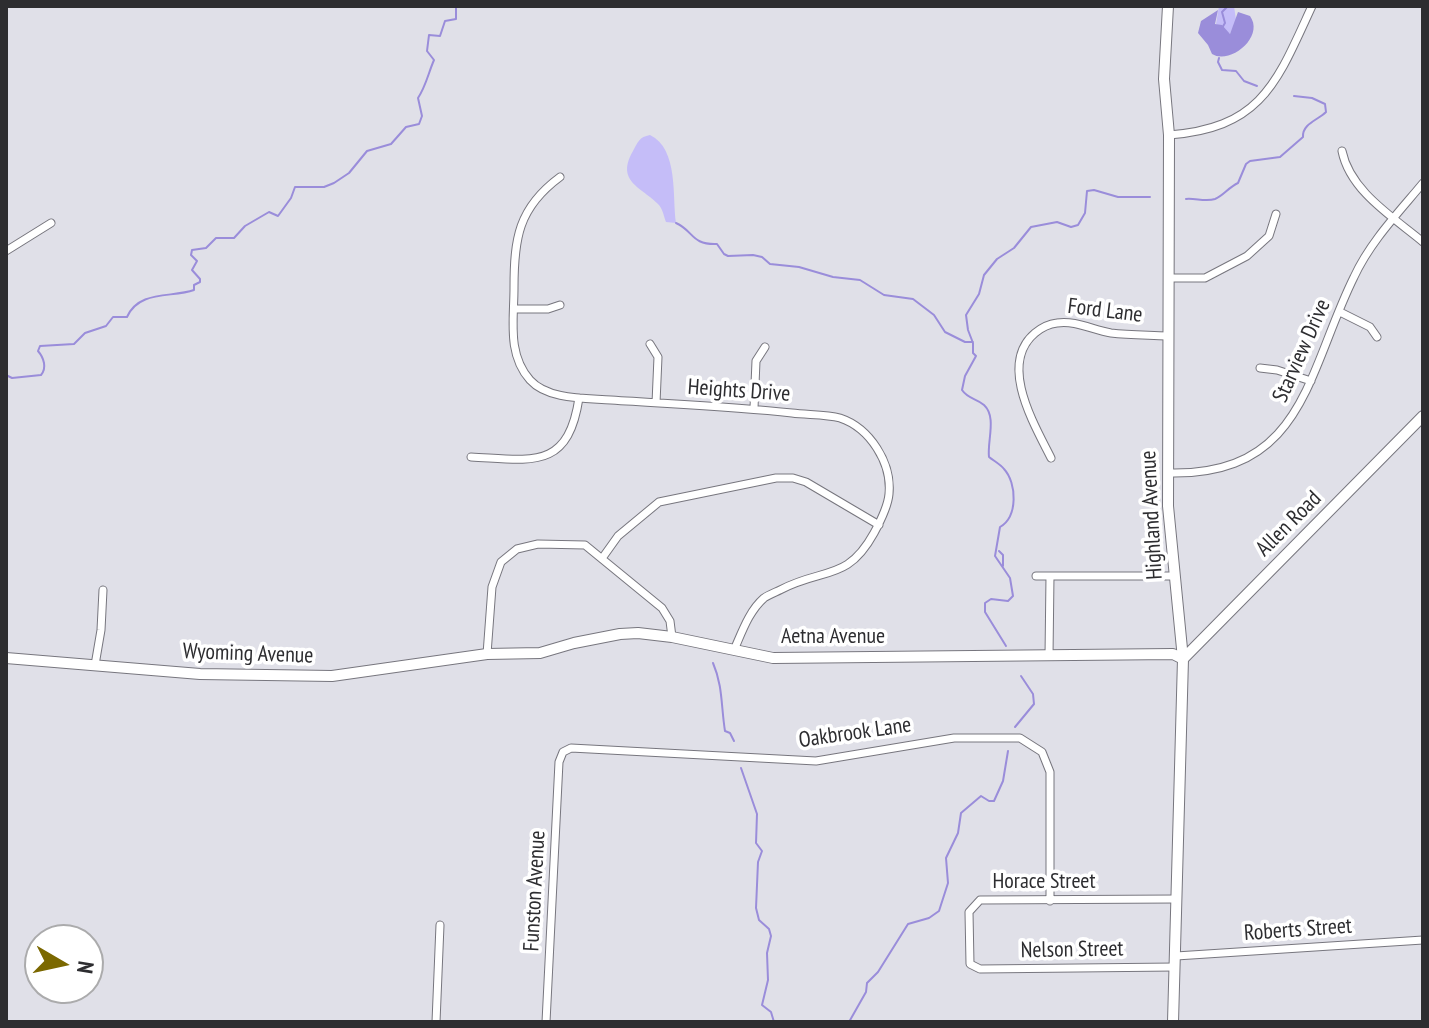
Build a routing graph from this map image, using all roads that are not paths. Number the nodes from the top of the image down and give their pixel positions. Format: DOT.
graph roads {
  1 [pos="1168,6"];
  2 [pos="1312,6"];
  3 [pos="1169,135"];
  4 [pos="1342,151"];
  5 [pos="560,177"];
  6 [pos="1423,183"];
  7 [pos="1276,214"];
  8 [pos="1394,219"];
  9 [pos="51,223"];
  10 [pos="1423,242"];
  11 [pos="6,251"];
  12 [pos="1168,278"];
  13 [pos="560,305"];
  14 [pos="514,309"];
  15 [pos="1340,312"];
  16 [pos="1167,336"];
  17 [pos="1377,337"];
  18 [pos="650,344"];
  19 [pos="765,347"];
  20 [pos="1260,368"];
  21 [pos="1311,381"];
  22 [pos="579,398"];
  23 [pos="656,403"];
  24 [pos="754,408"];
  25 [pos="1423,416"];
  26 [pos="471,457"];
  27 [pos="1051,458"];
  28 [pos="1169,473"];
  29 [pos="879,525"];
  30 [pos="603,557"];
  31 [pos="1036,576"];
  32 [pos="1050,576"];
  33 [pos="1175,576"];
  34 [pos="103,590"];
  35 [pos="672,637"];
  36 [pos="734,650"];
  37 [pos="487,654"];
  38 [pos="1049,656"];
  39 [pos="6,658"];
  40 [pos="1183,659"];
  41 [pos="95,665"];
  42 [pos="559,762"];
  43 [pos="1177,899"];
  44 [pos="1050,901"];
  45 [pos="440,925"];
  46 [pos="1423,940"];
  47 [pos="1176,962"];
  48 [pos="970,964"];
  49 [pos="436,1022"];
  50 [pos="546,1022"];
  51 [pos="1173,1022"];
  1 -- 3 [label="street, Highland Avenue"];
  2 -- 3 [label="street"];
  3 -- 12 [label="street, Highland Avenue"];
  4 -- 8 [label="street"];
  5 -- 14 [label="street, Heights Drive"];
  6 -- 8 [label="street, Starview Drive"];
  7 -- 12 [label="street"];
  8 -- 10 [label="street"];
  8 -- 15 [label="street, Starview Drive"];
  9 -- 11 [label="street"];
  12 -- 16 [label="street, Highland Avenue"];
  13 -- 14 [label="street"];
  14 -- 22 [label="street, Heights Drive"];
  15 -- 17 [label="street"];
  15 -- 21 [label="street, Starview Drive"];
  16 -- 27 [label="street, Ford Lane"];
  16 -- 28 [label="street, Highland Avenue"];
  18 -- 23 [label="street"];
  19 -- 24 [label="street"];
  20 -- 21 [label="street"];
  21 -- 28 [label="street, Starview Drive"];
  22 -- 23 [label="street, Heights Drive"];
  22 -- 26 [label="street"];
  23 -- 24 [label="street, Heights Drive"];
  24 -- 29 [label="street, Heights Drive"];
  25 -- 40 [label="street, Allen Road"];
  28 -- 33 [label="street, Highland Avenue"];
  29 -- 30 [label="street"];
  29 -- 36 [label="street, Heights Drive"];
  30 -- 35 [label="street"];
  30 -- 37 [label="street"];
  31 -- 32 [label="street"];
  32 -- 33 [label="street"];
  32 -- 38 [label="street"];
  33 -- 40 [label="street, Highland Avenue"];
  34 -- 41 [label="street"];
  35 -- 36 [label="street, Aetna Avenue"];
  35 -- 37 [label="street, Aetna Avenue"];
  36 -- 38 [label="street, Aetna Avenue"];
  37 -- 41 [label="street, Wyoming Avenue"];
  38 -- 40 [label="street, Aetna Avenue"];
  39 -- 41 [label="street, Wyoming Avenue"];
  40 -- 43 [label="street, Highland Avenue"];
  42 -- 44 [label="street, Oakbrook Lane"];
  42 -- 50 [label="street, Funston Avenue"];
  43 -- 44 [label="street, Horace Street"];
  43 -- 47 [label="street, Highland Avenue"];
  44 -- 48 [label="street, Horace Street"];
  45 -- 49 [label="street"];
  46 -- 47 [label="street, Roberts Street"];
  47 -- 48 [label="street, Nelson Street"];
  47 -- 51 [label="street, Highland Avenue"];
}
